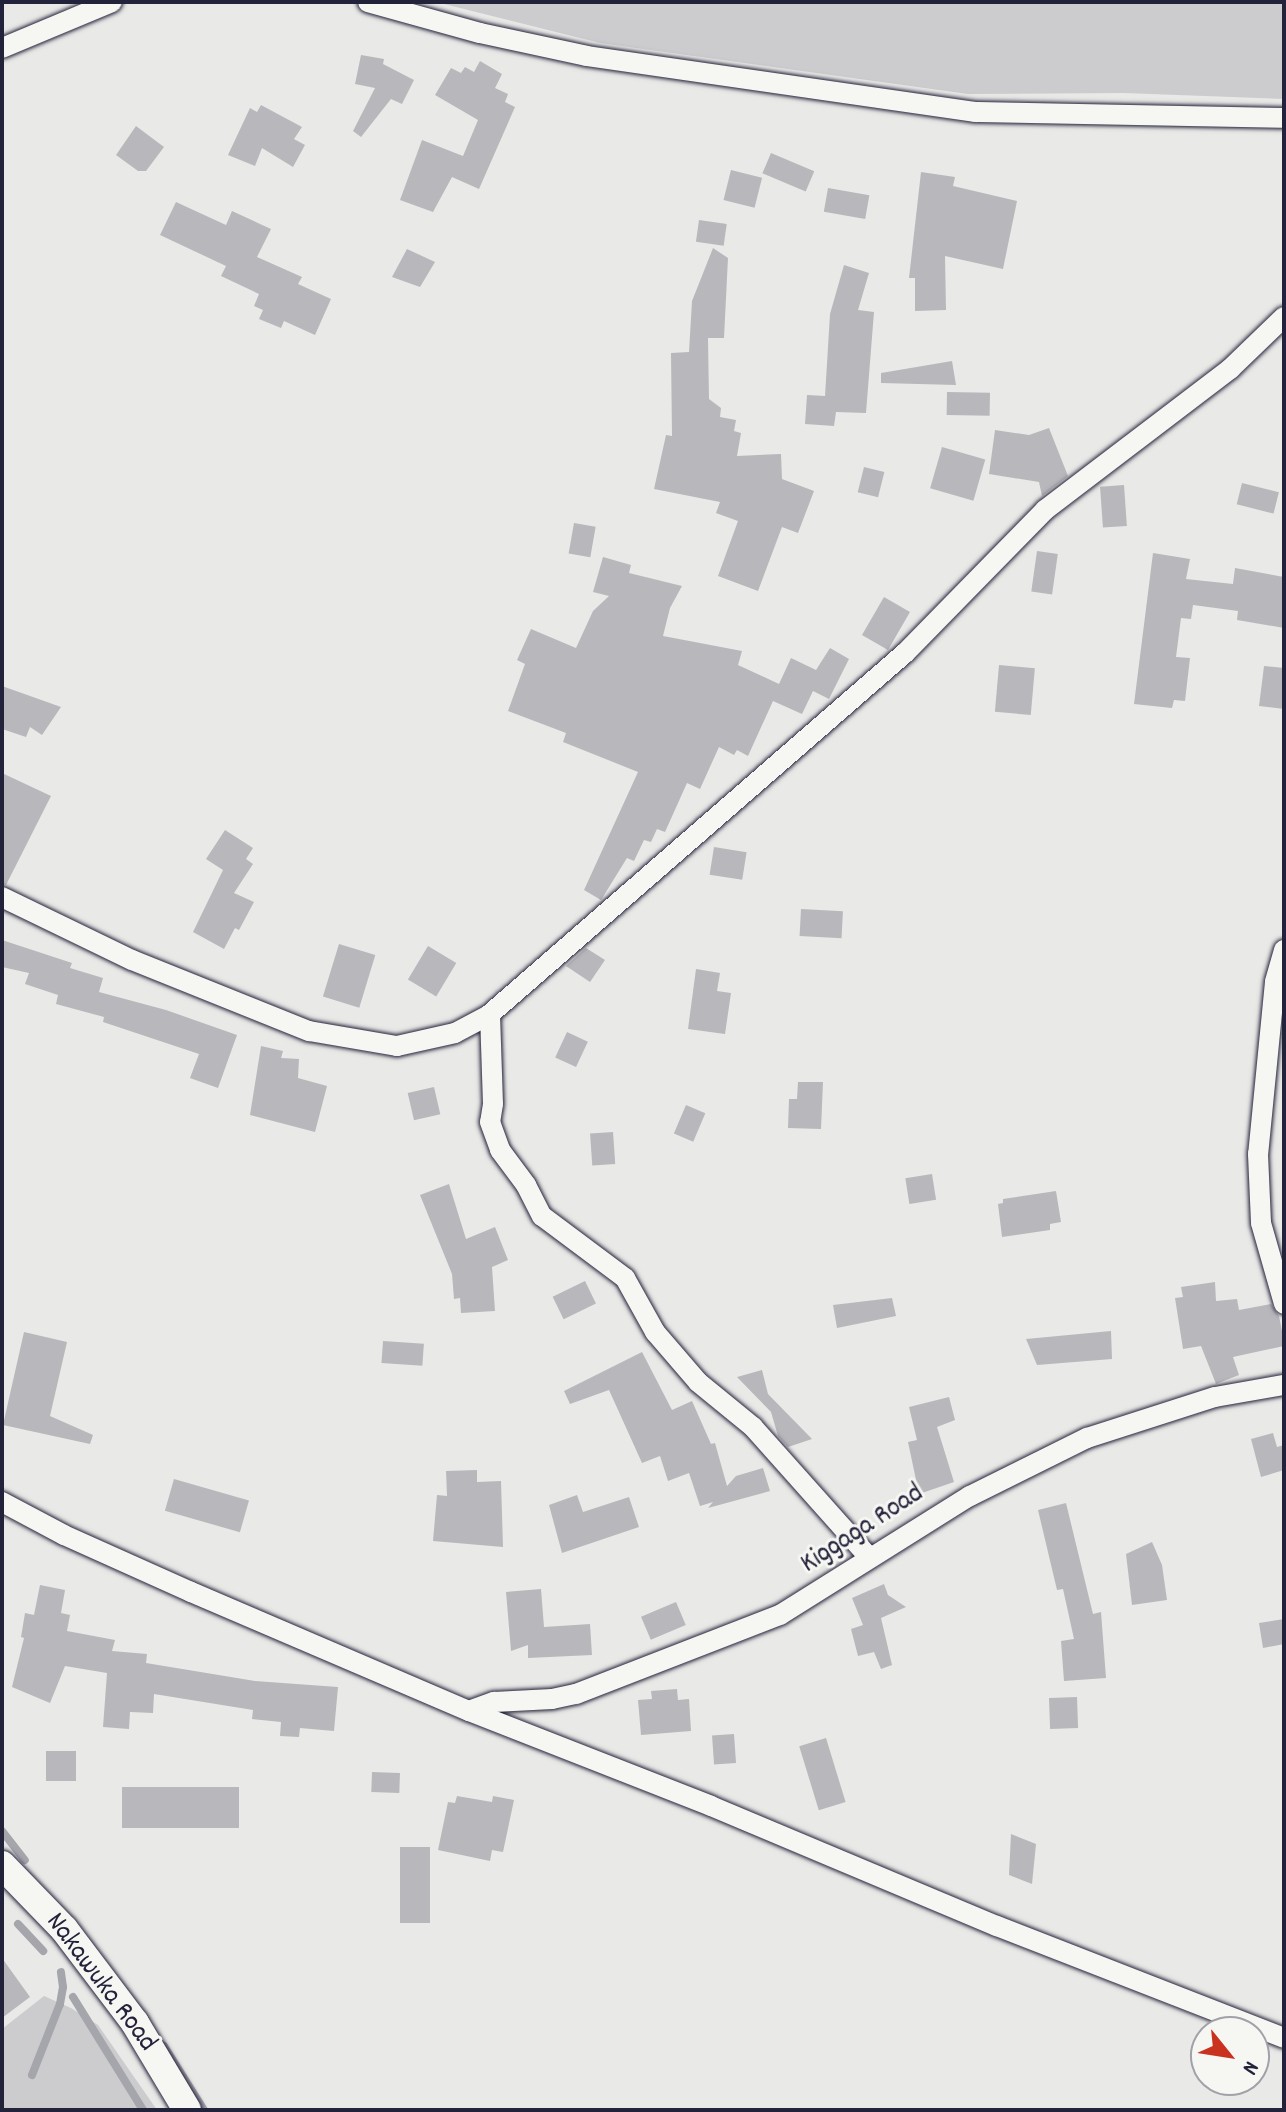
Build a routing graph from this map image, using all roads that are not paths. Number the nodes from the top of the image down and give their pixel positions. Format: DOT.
graph roads {
  1 [pos="112,2"];
  2 [pos="368,2"];
  3 [pos="2,48"];
  4 [pos="1284,118"];
  5 [pos="1284,317"];
  6 [pos="2,897"];
  7 [pos="1284,950"];
  8 [pos="490,1014"];
  9 [pos="1284,1304"];
  10 [pos="1284,1385"];
  11 [pos="2,1502"];
  12 [pos="869,1557"];
  13 [pos="469,1711"];
  14 [pos="2,1865"];
  15 [pos="1284,2038"];
  16 [pos="187,2110"];
  1 -- 3 [label="street"];
  2 -- 4 [label="street"];
  5 -- 8 [label="street"];
  6 -- 8 [label="street"];
  7 -- 9 [label="street"];
  8 -- 12 [label="street"];
  10 -- 12 [label="street, Kiggaga Road"];
  11 -- 13 [label="street"];
  12 -- 13 [label="street, Kiggaga Road"];
  13 -- 15 [label="street"];
  14 -- 16 [label="main road, Nakawuka Road"];
}
